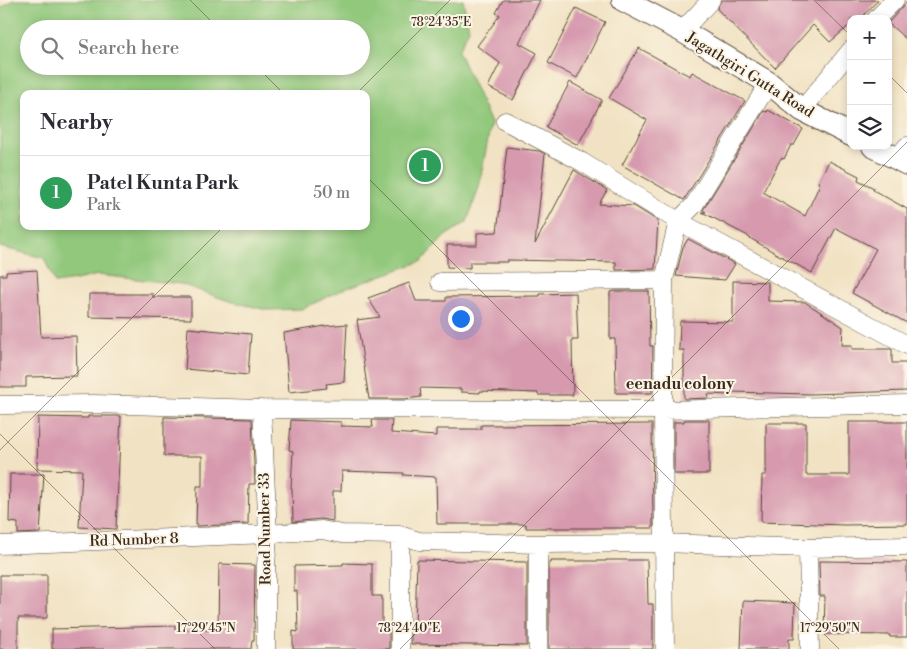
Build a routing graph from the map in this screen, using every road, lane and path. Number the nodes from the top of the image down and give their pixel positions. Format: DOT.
graph roads {
  1 [pos="623,0"];
  2 [pos="711,0"];
  3 [pos="895,0"];
  4 [pos="880,15"];
  5 [pos="682,31"];
  6 [pos="847,55"];
  7 [pos="769,83"];
  8 [pos="802,110"];
  9 [pos="505,121"];
  10 [pos="847,133"];
  11 [pos="885,150"];
  12 [pos="904,156"];
  13 [pos="678,220"];
  14 [pos="664,280"];
  15 [pos="440,282"];
  16 [pos="907,344"];
  17 [pos="907,404"];
  18 [pos="0,405"];
  19 [pos="262,409"];
  20 [pos="663,410"];
  21 [pos="268,534"];
  22 [pos="400,535"];
  23 [pos="663,543"];
  24 [pos="538,544"];
  25 [pos="0,545"];
  26 [pos="907,546"];
  27 [pos="808,548"];
  28 [pos="266,649"];
  29 [pos="400,649"];
  30 [pos="538,649"];
  31 [pos="665,649"];
  32 [pos="810,649"];
  1 -- 5 [label="street, Jagathgiri Gutta Road"];
  2 -- 5 [label="street"];
  3 -- 4 [label="street"];
  5 -- 7 [label="street, Jagathgiri Gutta Road"];
  6 -- 8 [label="street"];
  7 -- 8 [label="street, Jagathgiri Gutta Road"];
  7 -- 13 [label="street"];
  8 -- 10 [label="street, Jagathgiri Gutta Road"];
  9 -- 13 [label="street"];
  11 -- 12 [label="street"];
  13 -- 14 [label="street"];
  13 -- 16 [label="street"];
  14 -- 15 [label="street"];
  14 -- 20 [label="street"];
  17 -- 20 [label="street"];
  18 -- 19 [label="street"];
  19 -- 20 [label="street"];
  19 -- 21 [label="street, Road Number 33"];
  20 -- 23 [label="street"];
  21 -- 22 [label="street, Rd Number 8"];
  21 -- 25 [label="street, Rd Number 8"];
  21 -- 28 [label="street, Road Number 33"];
  22 -- 24 [label="street, Rd Number 8"];
  22 -- 29 [label="street"];
  23 -- 24 [label="street, Rd Number 8"];
  23 -- 27 [label="street, Rd Number 8"];
  23 -- 31 [label="street"];
  24 -- 30 [label="street"];
  26 -- 27 [label="street, Rd Number 8"];
  27 -- 32 [label="street"];
}
